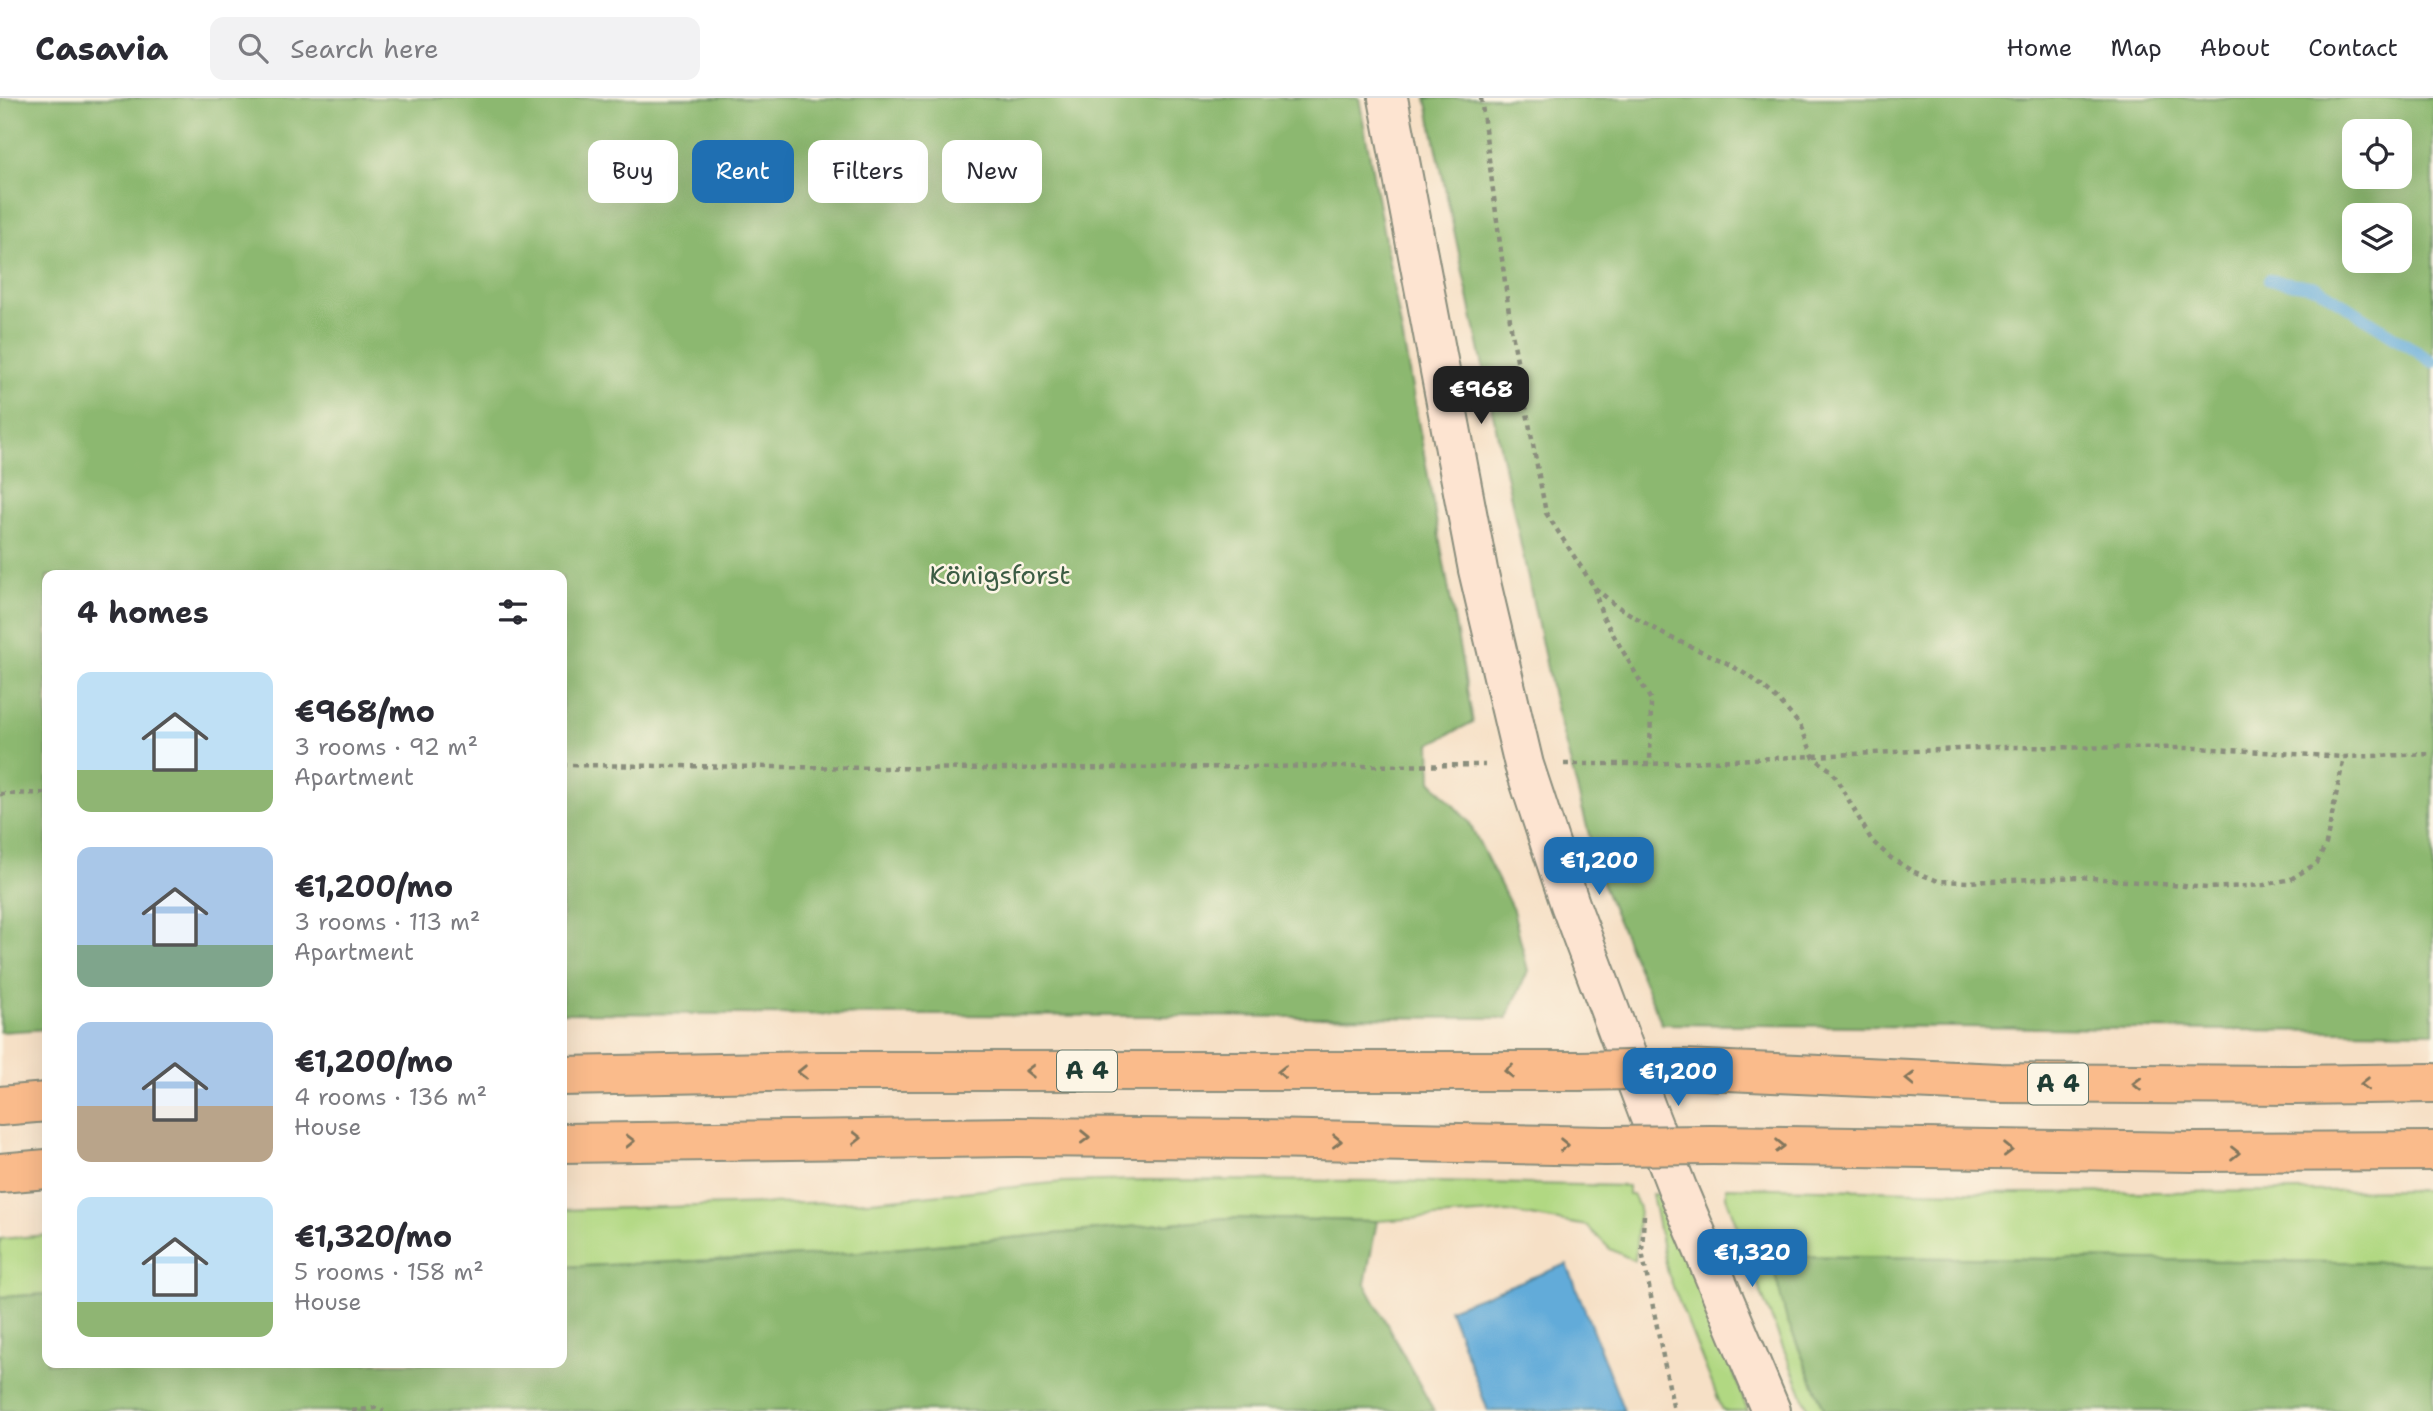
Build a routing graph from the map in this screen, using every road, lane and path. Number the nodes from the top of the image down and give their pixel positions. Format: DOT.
graph roads {
  1 [pos="1388,98"];
  2 [pos="1481,98"];
  3 [pos="1594,587"];
  4 [pos="2433,754"];
  5 [pos="2344,757"];
  6 [pos="1814,758"];
  7 [pos="1650,764"];
  8 [pos="567,765"];
  9 [pos="1524,765"];
  10 [pos="42,793"];
  11 [pos="0,794"];
  12 [pos="567,1076"];
  13 [pos="2433,1083"];
  14 [pos="42,1102"];
  15 [pos="0,1105"];
  16 [pos="567,1143"];
  17 [pos="2433,1151"];
  18 [pos="42,1170"];
  19 [pos="0,1173"];
  20 [pos="1644,1212"];
  21 [pos="352,1411"];
  22 [pos="384,1411"];
  23 [pos="1674,1411"];
  24 [pos="1771,1411"];
  1 -- 9 [label="main road"];
  2 -- 3 [label="path"];
  3 -- 6 [label="path"];
  3 -- 7 [label="path"];
  4 -- 5 [label="path"];
  5 -- 6 [label="path"];
  5 -- 6 [label="path"];
  6 -- 7 [label="path"];
  7 -- 9 [label="path"];
  8 -- 9 [label="path"];
  9 -- 24 [label="main road"];
  10 -- 11 [label="path"];
  13 -- 12 [label="highway, A 4, one-way, bridge"];
  14 -- 15 [label="highway"];
  16 -- 17 [label="highway, one-way, bridge"];
  18 -- 19 [label="highway"];
  20 -- 23 [label="path"];
  21 -- 22 [label="path"];
}
